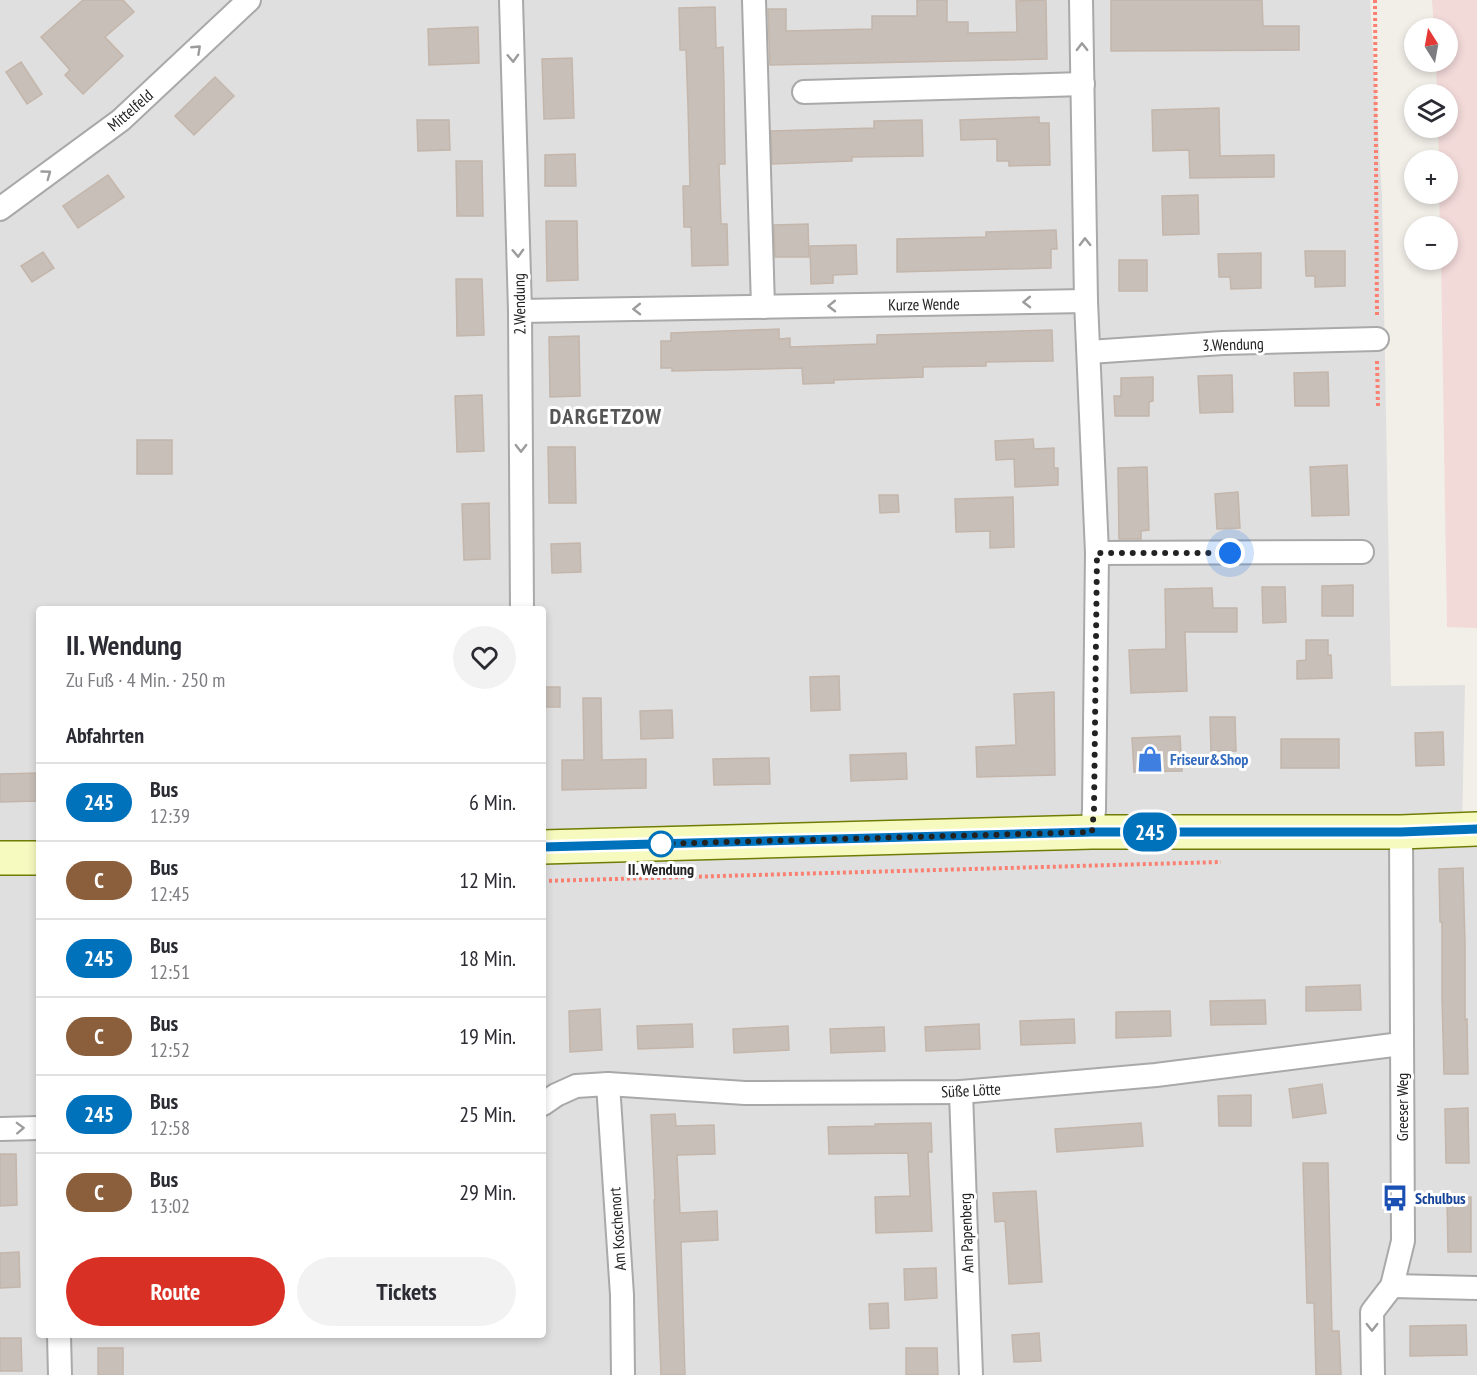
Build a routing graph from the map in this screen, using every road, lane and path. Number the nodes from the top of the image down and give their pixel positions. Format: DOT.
graph roads {
  1 [pos="249,0"];
  2 [pos="511,0"];
  3 [pos="754,0"];
  4 [pos="1081,0"];
  5 [pos="1375,0"];
  6 [pos="1083,84"];
  7 [pos="804,92"];
  8 [pos="0,209"];
  9 [pos="1086,301"];
  10 [pos="763,307"];
  11 [pos="520,311"];
  12 [pos="1377,339"];
  13 [pos="1089,352"];
  14 [pos="1378,407"];
  15 [pos="1362,552"];
  16 [pos="1097,553"];
  17 [pos="522,606"];
  18 [pos="1477,829"];
  19 [pos="1092,832"];
  20 [pos="1401,832"];
  21 [pos="546,847"];
  22 [pos="0,858"];
  23 [pos="36,858"];
  24 [pos="1224,862"];
  25 [pos="546,881"];
  26 [pos="1401,1044"];
  27 [pos="608,1084"];
  28 [pos="961,1092"];
  29 [pos="546,1102"];
  30 [pos="36,1128"];
  31 [pos="0,1129"];
  32 [pos="1392,1286"];
  33 [pos="1477,1288"];
  34 [pos="59,1338"];
  35 [pos="60,1375"];
  36 [pos="623,1375"];
  37 [pos="971,1375"];
  38 [pos="1373,1375"];
  8 -- 1 [label="street, Mittelfeld, one-way"];
  2 -- 11 [label="street, 2.Wendung, one-way"];
  3 -- 10 [label="street"];
  6 -- 4 [label="street, one-way"];
  5 -- 12 [label="path"];
  6 -- 7 [label="street"];
  9 -- 6 [label="street, one-way"];
  9 -- 10 [label="street, Kurze Wende, one-way"];
  9 -- 13 [label="street"];
  10 -- 11 [label="street, Kurze Wende, one-way"];
  11 -- 17 [label="street, 2.Wendung, one-way"];
  12 -- 13 [label="street, 3.Wendung"];
  12 -- 14 [label="path"];
  13 -- 16 [label="street"];
  15 -- 16 [label="street"];
  16 -- 19 [label="street"];
  18 -- 20 [label="street"];
  19 -- 20 [label="street"];
  19 -- 21 [label="street"];
  20 -- 26 [label="street, Greeser Weg"];
  22 -- 23 [label="street"];
  24 -- 25 [label="path"];
  26 -- 28 [label="street, Süße Lötte"];
  26 -- 32 [label="street, Greeser Weg"];
  27 -- 28 [label="street, Süße Lötte"];
  27 -- 29 [label="street, Süße Lötte"];
  27 -- 36 [label="street, Am Koschenort"];
  28 -- 37 [label="street, Am Papenberg"];
  31 -- 30 [label="street, one-way"];
  32 -- 33 [label="street"];
  32 -- 38 [label="street, Greeser Weg, one-way"];
  34 -- 35 [label="street"];
}
